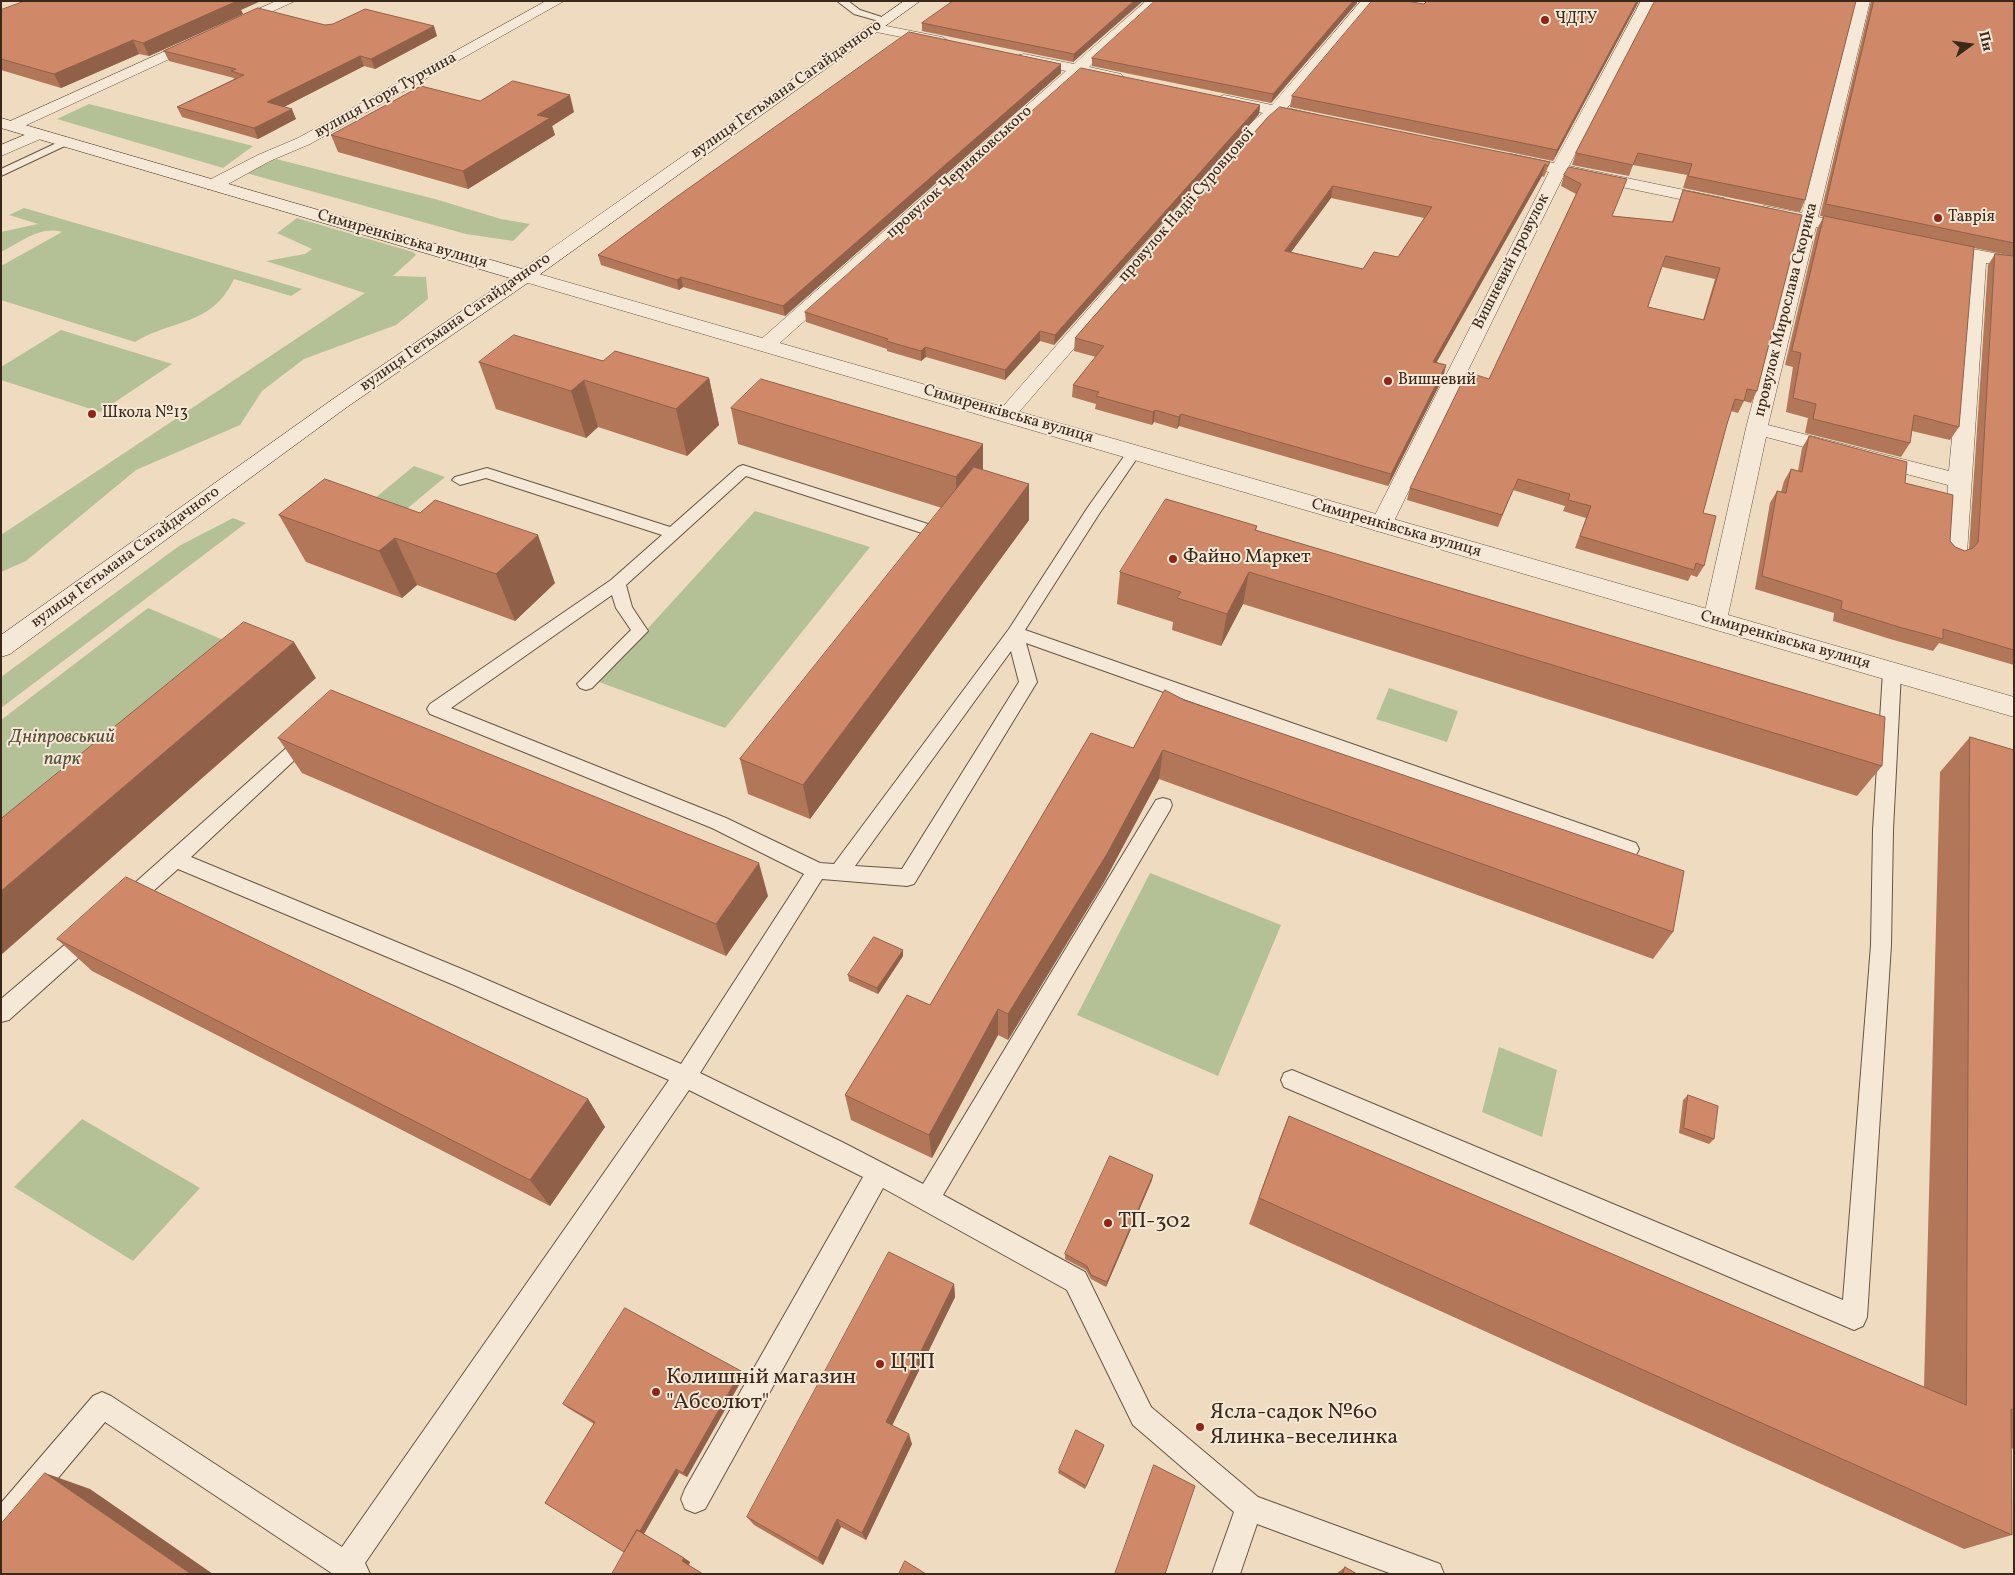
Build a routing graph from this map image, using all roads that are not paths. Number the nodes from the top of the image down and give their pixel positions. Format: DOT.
graph roads {
  1 [pos="288,1"];
  2 [pos="557,1"];
  3 [pos="842,1"];
  4 [pos="913,1"];
  5 [pos="1154,1"];
  6 [pos="1369,1"];
  7 [pos="1648,1"];
  8 [pos="1863,1"];
  9 [pos="881,24"];
  10 [pos="954,44"];
  11 [pos="1011,55"];
  12 [pos="1077,69"];
  13 [pos="1134,81"];
  14 [pos="1210,97"];
  15 [pos="1277,110"];
  16 [pos="1326,120"];
  17 [pos="6,125"];
  18 [pos="39,134"];
  19 [pos="65,142"];
  20 [pos="1,151"];
  21 [pos="1491,155"];
  22 [pos="1560,169"];
  23 [pos="1,173"];
  24 [pos="213,185"];
  25 [pos="1732,204"];
  26 [pos="1751,208"];
  27 [pos="1809,220"];
  28 [pos="1874,234"];
  29 [pos="1921,243"];
  30 [pos="1977,255"];
  31 [pos="2014,263"];
  32 [pos="525,276"];
  33 [pos="766,345"];
  34 [pos="1006,415"];
  35 [pos="1757,428"];
  36 [pos="1134,451"];
  37 [pos="460,480"];
  38 [pos="1959,481"];
  39 [pos="1381,525"];
  40 [pos="922,528"];
  41 [pos="672,533"];
  42 [pos="1955,553"];
  43 [pos="617,584"];
  44 [pos="1716,620"];
  45 [pos="1015,633"];
  46 [pos="1,648"];
  47 [pos="1892,672"];
  48 [pos="586,684"];
  49 [pos="2014,707"];
  50 [pos="320,728"];
  51 [pos="1163,806"];
  52 [pos="1629,849"];
  53 [pos="176,859"];
  54 [pos="817,871"];
  55 [pos="839,873"];
  56 [pos="1,1013"];
  57 [pos="686,1075"];
  58 [pos="1292,1080"];
  59 [pos="879,1172"];
  60 [pos="927,1200"];
  61 [pos="695,1499"];
  62 [pos="1249,1507"];
  63 [pos="1,1524"];
  64 [pos="351,1570"];
  65 [pos="1226,1574"];
  66 [pos="1430,1574"];
  1 -- 17 [label="street"];
  2 -- 24 [label="street, вулиця Ігоря Турчина"];
  3 -- 9 [label="lane"];
  4 -- 9 [label="street, вулиця Гетьмана Сагайдачного"];
  5 -- 12 [label="street, провулок Черняховського"];
  6 -- 15 [label="street, провулок Надії Суровцової"];
  7 -- 22 [label="street, Вишневий провулок"];
  8 -- 27 [label="street, провулок Мирослава Скорика"];
  9 -- 10 [label="street"];
  9 -- 32 [label="street, вулиця Гетьмана Сагайдачного"];
  11 -- 12 [label="street"];
  12 -- 13 [label="street"];
  12 -- 33 [label="street, провулок Черняховського"];
  14 -- 15 [label="street"];
  15 -- 16 [label="street"];
  15 -- 34 [label="street, провулок Надії Суровцової"];
  17 -- 18 [label="street, Симиренківська вулиця"];
  18 -- 19 [label="street, Симиренківська вулиця"];
  18 -- 20 [label="street"];
  19 -- 23 [label="lane"];
  19 -- 24 [label="street, Симиренківська вулиця"];
  21 -- 22 [label="street"];
  22 -- 25 [label="street"];
  22 -- 39 [label="street, Вишневий провулок"];
  24 -- 32 [label="street, Симиренківська вулиця"];
  26 -- 27 [label="street"];
  27 -- 28 [label="street"];
  27 -- 35 [label="street, провулок Мирослава Скорика"];
  29 -- 30 [label="street"];
  30 -- 31 [label="street"];
  30 -- 38 [label="street"];
  32 -- 33 [label="street, Симиренківська вулиця"];
  32 -- 46 [label="street, вулиця Гетьмана Сагайдачного"];
  33 -- 34 [label="street, Симиренківська вулиця"];
  34 -- 36 [label="street, Симиренківська вулиця"];
  35 -- 38 [label="street"];
  35 -- 44 [label="street, провулок Мирослава Скорика"];
  36 -- 39 [label="street, Симиренківська вулиця"];
  36 -- 45 [label="lane"];
  37 -- 41 [label="lane"];
  38 -- 42 [label="street"];
  39 -- 44 [label="street, Симиренківська вулиця"];
  40 -- 41 [label="lane"];
  41 -- 43 [label="lane"];
  43 -- 48 [label="lane"];
  43 -- 54 [label="lane"];
  44 -- 47 [label="street, Симиренківська вулиця"];
  45 -- 52 [label="lane"];
  45 -- 55 [label="lane"];
  45 -- 55 [label="lane"];
  47 -- 49 [label="street, Симиренківська вулиця"];
  47 -- 58 [label="lane"];
  50 -- 53 [label="lane"];
  51 -- 60 [label="lane"];
  53 -- 56 [label="lane"];
  53 -- 57 [label="lane"];
  54 -- 55 [label="lane"];
  54 -- 57 [label="lane"];
  57 -- 59 [label="lane"];
  57 -- 64 [label="lane"];
  59 -- 60 [label="lane"];
  59 -- 61 [label="lane"];
  60 -- 62 [label="lane"];
  62 -- 65 [label="lane"];
  62 -- 66 [label="lane"];
  63 -- 64 [label="lane"];
}
